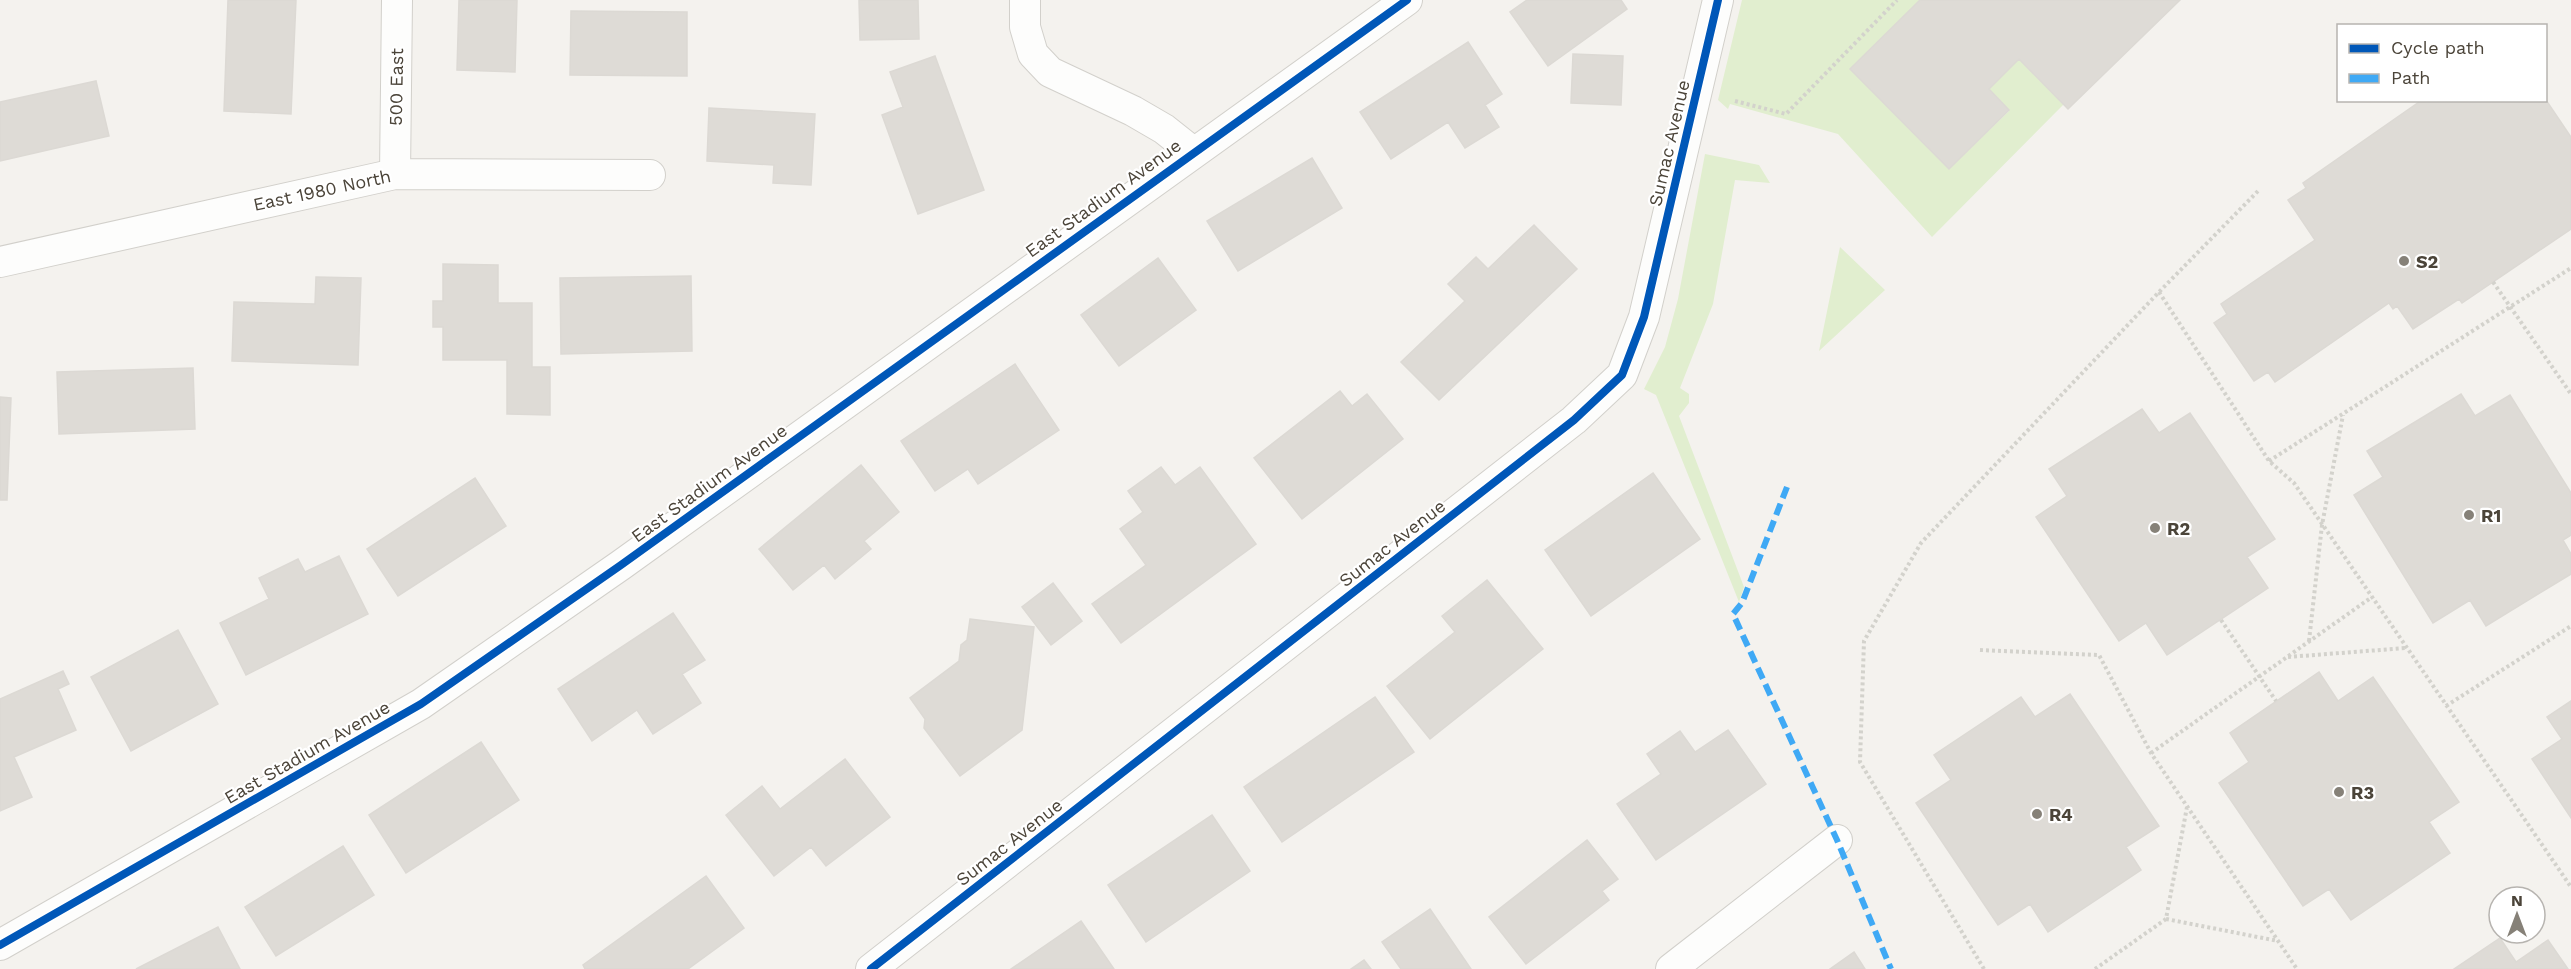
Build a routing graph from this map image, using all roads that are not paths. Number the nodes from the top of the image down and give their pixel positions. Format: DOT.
graph roads {
  1 [pos="397,0"];
  2 [pos="1025,0"];
  3 [pos="1407,0"];
  4 [pos="1718,0"];
  5 [pos="1193,152"];
  6 [pos="395,174"];
  7 [pos="650,175"];
  8 [pos="0,262"];
  9 [pos="1837,840"];
  10 [pos="0,945"];
  11 [pos="871,969"];
  12 [pos="1671,969"];
  1 -- 6 [label="street, 500 East"];
  2 -- 5 [label="street"];
  3 -- 5 [label="street, East Stadium Avenue"];
  4 -- 11 [label="street, Sumac Avenue"];
  5 -- 10 [label="street, East Stadium Avenue"];
  6 -- 7 [label="street, East 1980 North"];
  6 -- 8 [label="street, East 1980 North"];
  9 -- 12 [label="street"];
}
